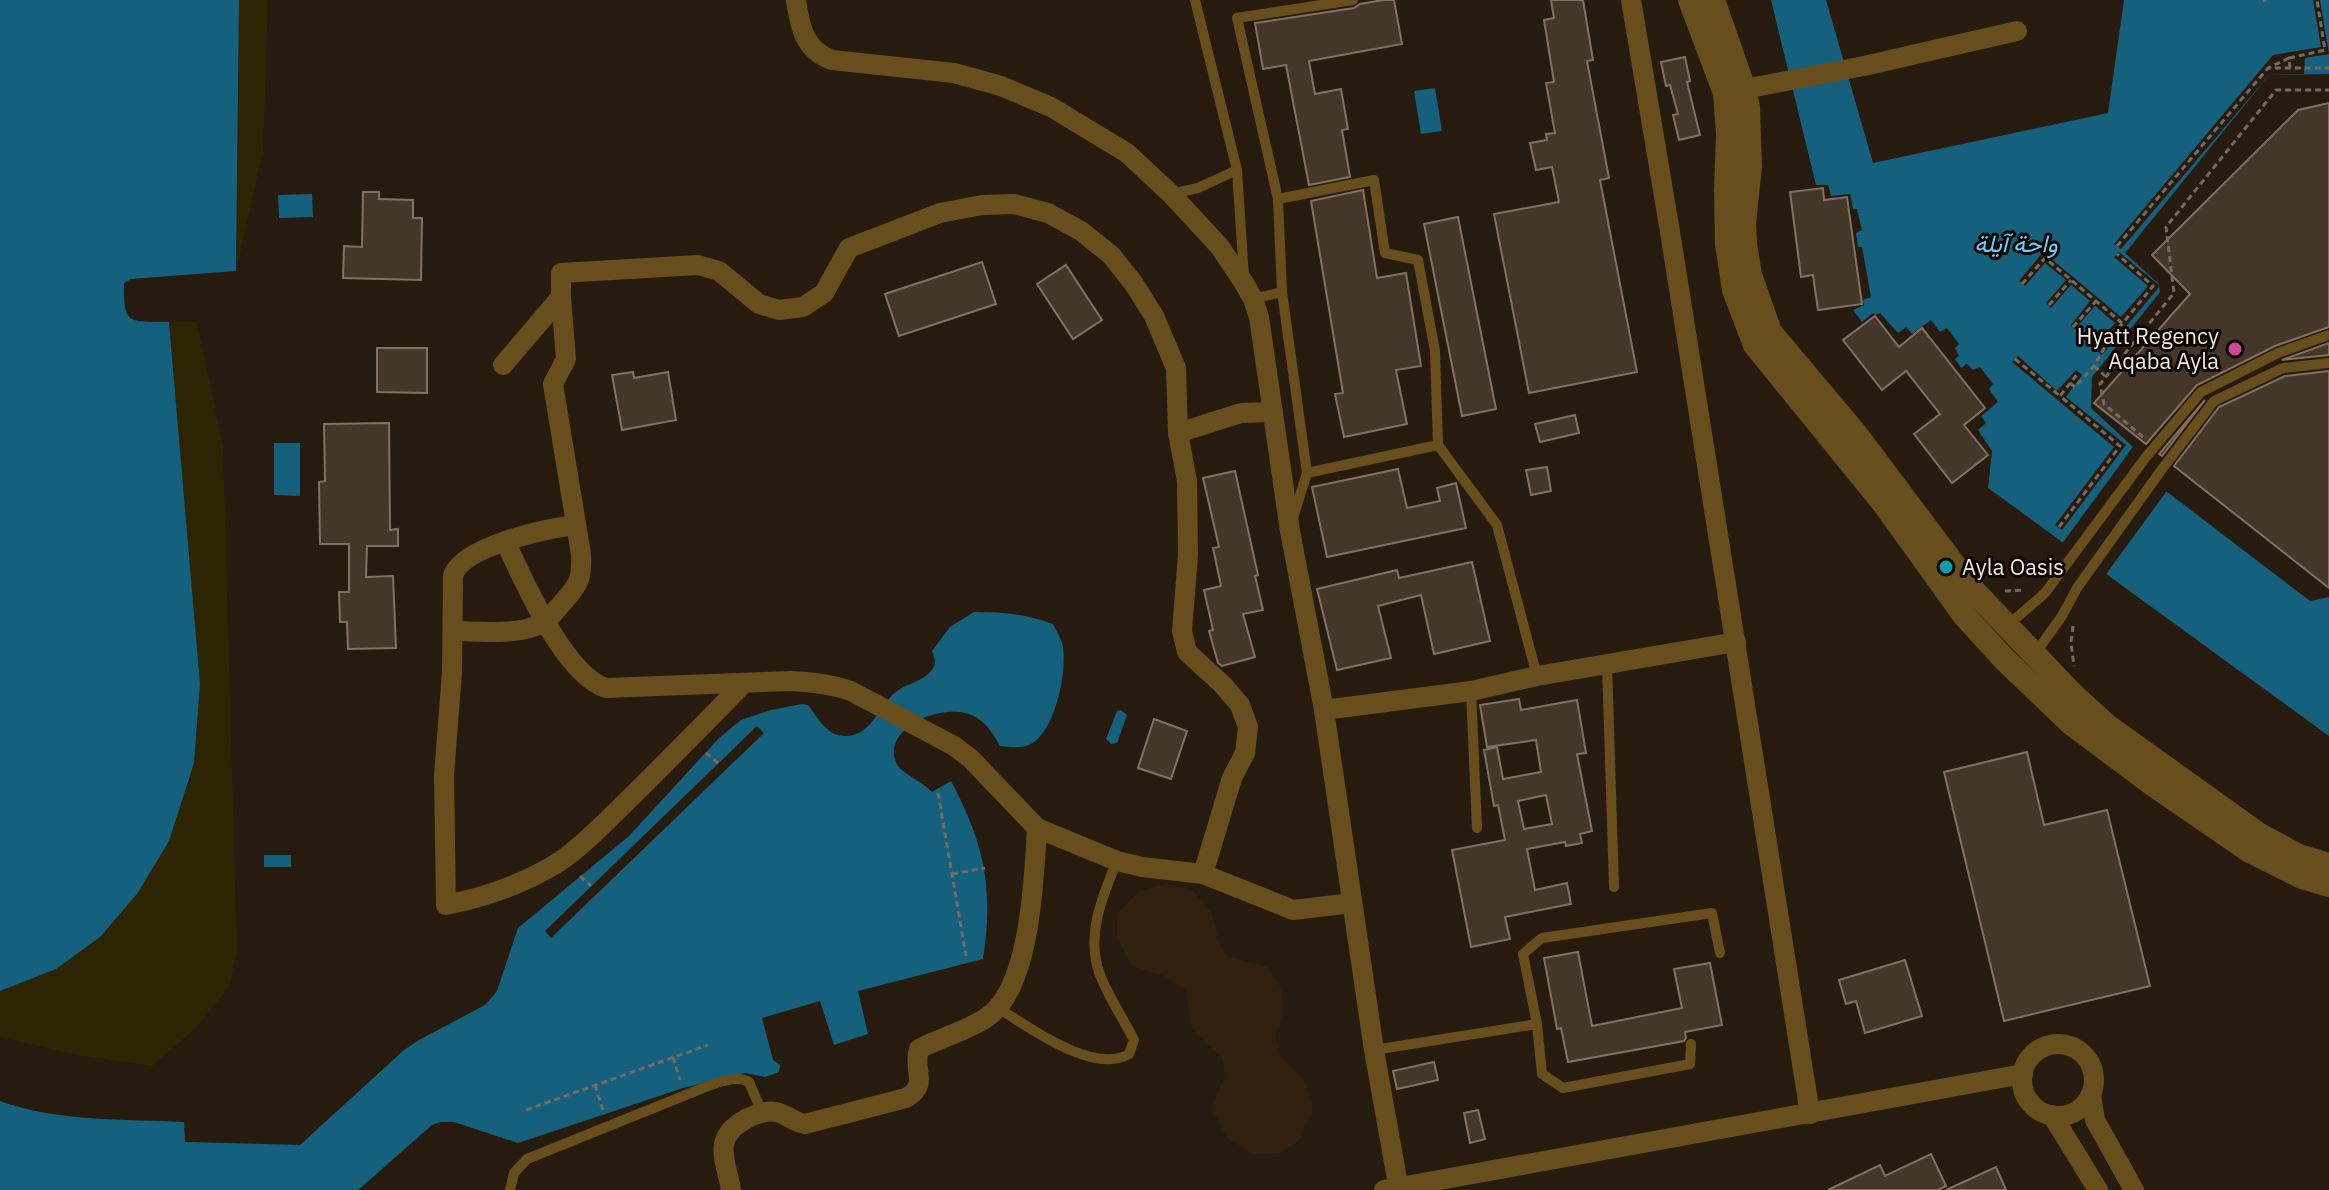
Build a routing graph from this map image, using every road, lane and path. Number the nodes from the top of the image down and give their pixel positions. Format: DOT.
graph roads {
  1 [pos="796,0"];
  2 [pos="1195,0"];
  3 [pos="1353,0"];
  4 [pos="1631,0"];
  5 [pos="1690,0"];
  6 [pos="1713,0"];
  7 [pos="2317,0"];
  8 [pos="2017,31"];
  9 [pos="2289,58"];
  10 [pos="2268,68"];
  11 [pos="2290,68"];
  12 [pos="2329,68"];
  13 [pos="2329,90"];
  14 [pos="1734,91"];
  15 [pos="1237,170"];
  16 [pos="1171,194"];
  17 [pos="1278,199"];
  18 [pos="2117,246"];
  19 [pos="2117,254"];
  20 [pos="2071,280"];
  21 [pos="2022,284"];
  22 [pos="1249,291"];
  23 [pos="1282,292"];
  24 [pos="561,297"];
  25 [pos="2096,301"];
  26 [pos="2049,305"];
  27 [pos="2122,323"];
  28 [pos="2073,327"];
  29 [pos="2329,335"];
  30 [pos="2015,359"];
  31 [pos="2329,363"];
  32 [pos="503,365"];
  33 [pos="2094,366"];
  34 [pos="2079,372"];
  35 [pos="2105,376"];
  36 [pos="2070,383"];
  37 [pos="2060,396"];
  38 [pos="1273,412"];
  39 [pos="1178,433"];
  40 [pos="2147,440"];
  41 [pos="1438,445"];
  42 [pos="1307,473"];
  43 [pos="575,525"];
  44 [pos="2059,527"];
  45 [pos="1290,531"];
  46 [pos="505,541"];
  47 [pos="1934,558"];
  48 [pos="2030,589"];
  49 [pos="2004,591"];
  50 [pos="2075,617"];
  51 [pos="544,622"];
  52 [pos="453,631"];
  53 [pos="1736,642"];
  54 [pos="2014,648"];
  55 [pos="1607,664"];
  56 [pos="2077,674"];
  57 [pos="1537,676"];
  58 [pos="744,683"];
  59 [pos="1471,691"];
  60 [pos="1324,710"];
  61 [pos="706,753"];
  62 [pos="718,763"];
  63 [pos="938,793"];
  64 [pos="1037,828"];
  65 [pos="1477,828"];
  66 [pos="1117,861"];
  67 [pos="2329,865"];
  68 [pos="985,868"];
  69 [pos="952,874"];
  70 [pos="1203,874"];
  71 [pos="580,876"];
  72 [pos="2329,885"];
  73 [pos="591,886"];
  74 [pos="1614,887"];
  75 [pos="1352,903"];
  76 [pos="1720,953"];
  77 [pos="966,956"];
  78 [pos="998,1008"];
  79 [pos="1537,1024"];
  80 [pos="1691,1044"];
  81 [pos="708,1045"];
  82 [pos="1374,1050"];
  83 [pos="673,1057"];
  84 [pos="2023,1074"];
  85 [pos="595,1085"];
  86 [pos="683,1088"];
  87 [pos="2091,1095"];
  88 [pos="526,1110"];
  89 [pos="762,1112"];
  90 [pos="604,1114"];
  91 [pos="1810,1114"];
  92 [pos="2052,1115"];
  93 [pos="1395,1189"];
  94 [pos="510,1190"];
  95 [pos="731,1190"];
  96 [pos="2098,1190"];
  97 [pos="2134,1190"];
  1 -- 16 [label="street"];
  2 -- 15 [label="lane"];
  3 -- 17 [label="lane"];
  4 -- 53 [label="street"];
  5 -- 14 [label="street"];
  6 -- 14 [label="street"];
  7 -- 9 [label="path"];
  8 -- 14 [label="street"];
  9 -- 10 [label="path"];
  9 -- 11 [label="path"];
  10 -- 11 [label="path"];
  10 -- 18 [label="path"];
  11 -- 12 [label="path"];
  13 -- 35 [label="path"];
  14 -- 47 [label="street"];
  15 -- 16 [label="lane"];
  15 -- 22 [label="lane"];
  16 -- 22 [label="street"];
  17 -- 23 [label="lane"];
  17 -- 41 [label="lane"];
  19 -- 27 [label="path"];
  20 -- 21 [label="path"];
  20 -- 25 [label="path"];
  20 -- 26 [label="path"];
  22 -- 23 [label="lane"];
  22 -- 38 [label="street"];
  23 -- 42 [label="lane"];
  24 -- 32 [label="street"];
  24 -- 39 [label="street"];
  24 -- 43 [label="street"];
  25 -- 27 [label="path"];
  25 -- 28 [label="path"];
  27 -- 33 [label="path"];
  29 -- 54 [label="lane"];
  30 -- 37 [label="path"];
  31 -- 54 [label="lane"];
  33 -- 35 [label="path"];
  33 -- 36 [label="path"];
  34 -- 36 [label="path"];
  35 -- 40 [label="path"];
  36 -- 37 [label="path"];
  37 -- 44 [label="path"];
  38 -- 39 [label="street"];
  38 -- 45 [label="street"];
  39 -- 70 [label="street"];
  41 -- 42 [label="lane"];
  41 -- 57 [label="lane"];
  42 -- 45 [label="lane"];
  43 -- 46 [label="street"];
  43 -- 51 [label="street"];
  45 -- 60 [label="street"];
  46 -- 51 [label="street"];
  46 -- 52 [label="street"];
  47 -- 54 [label="street"];
  47 -- 54 [label="street"];
  48 -- 49 [label="path"];
  50 -- 56 [label="path"];
  51 -- 52 [label="street"];
  51 -- 58 [label="street"];
  52 -- 58 [label="street"];
  53 -- 55 [label="street"];
  53 -- 91 [label="street"];
  54 -- 67 [label="street"];
  54 -- 72 [label="street"];
  55 -- 57 [label="street"];
  55 -- 74 [label="lane"];
  57 -- 59 [label="street"];
  58 -- 64 [label="street"];
  59 -- 60 [label="street"];
  59 -- 65 [label="lane"];
  60 -- 75 [label="street"];
  61 -- 62 [label="path"];
  63 -- 69 [label="path"];
  64 -- 66 [label="street"];
  64 -- 78 [label="street"];
  66 -- 70 [label="street"];
  66 -- 78 [label="lane"];
  68 -- 69 [label="path"];
  69 -- 77 [label="path"];
  70 -- 75 [label="street"];
  71 -- 73 [label="path"];
  75 -- 82 [label="street"];
  76 -- 79 [label="lane"];
  78 -- 89 [label="street"];
  79 -- 80 [label="lane"];
  79 -- 82 [label="lane"];
  81 -- 83 [label="path"];
  82 -- 93 [label="street"];
  83 -- 85 [label="path"];
  83 -- 86 [label="path"];
  84 -- 87 [label="street"];
  84 -- 91 [label="street"];
  84 -- 92 [label="street"];
  85 -- 88 [label="path"];
  85 -- 90 [label="path"];
  87 -- 92 [label="street"];
  87 -- 97 [label="street"];
  89 -- 94 [label="lane"];
  89 -- 95 [label="street"];
  91 -- 93 [label="street"];
  92 -- 96 [label="street"];
}
